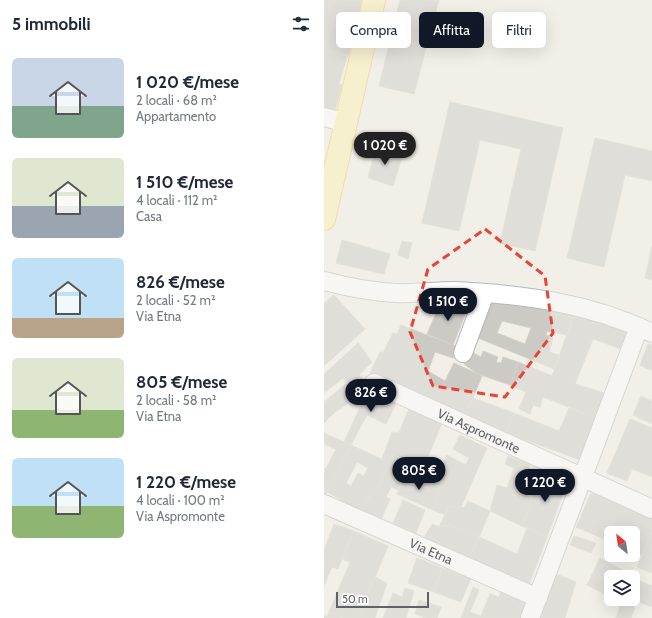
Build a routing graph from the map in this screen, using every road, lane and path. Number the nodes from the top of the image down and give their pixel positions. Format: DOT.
graph roads {
  1 [pos="374,0"];
  2 [pos="324,117"];
  3 [pos="346,123"];
  4 [pos="324,219"];
  5 [pos="324,281"];
  6 [pos="485,293"];
  7 [pos="646,330"];
  8 [pos="463,353"];
  9 [pos="374,384"];
  10 [pos="584,477"];
  11 [pos="324,504"];
  12 [pos="652,509"];
  13 [pos="538,598"];
  14 [pos="530,618"];
  1 -- 3 [label="main road"];
  2 -- 3 [label="street"];
  3 -- 4 [label="main road"];
  5 -- 6 [label="street"];
  6 -- 7 [label="street"];
  6 -- 8 [label="street"];
  7 -- 10 [label="street"];
  9 -- 10 [label="street, Via Aspromonte"];
  10 -- 12 [label="street, Via Aspromonte"];
  10 -- 13 [label="street"];
  11 -- 13 [label="street, Via Etna"];
  13 -- 14 [label="street"];
}
